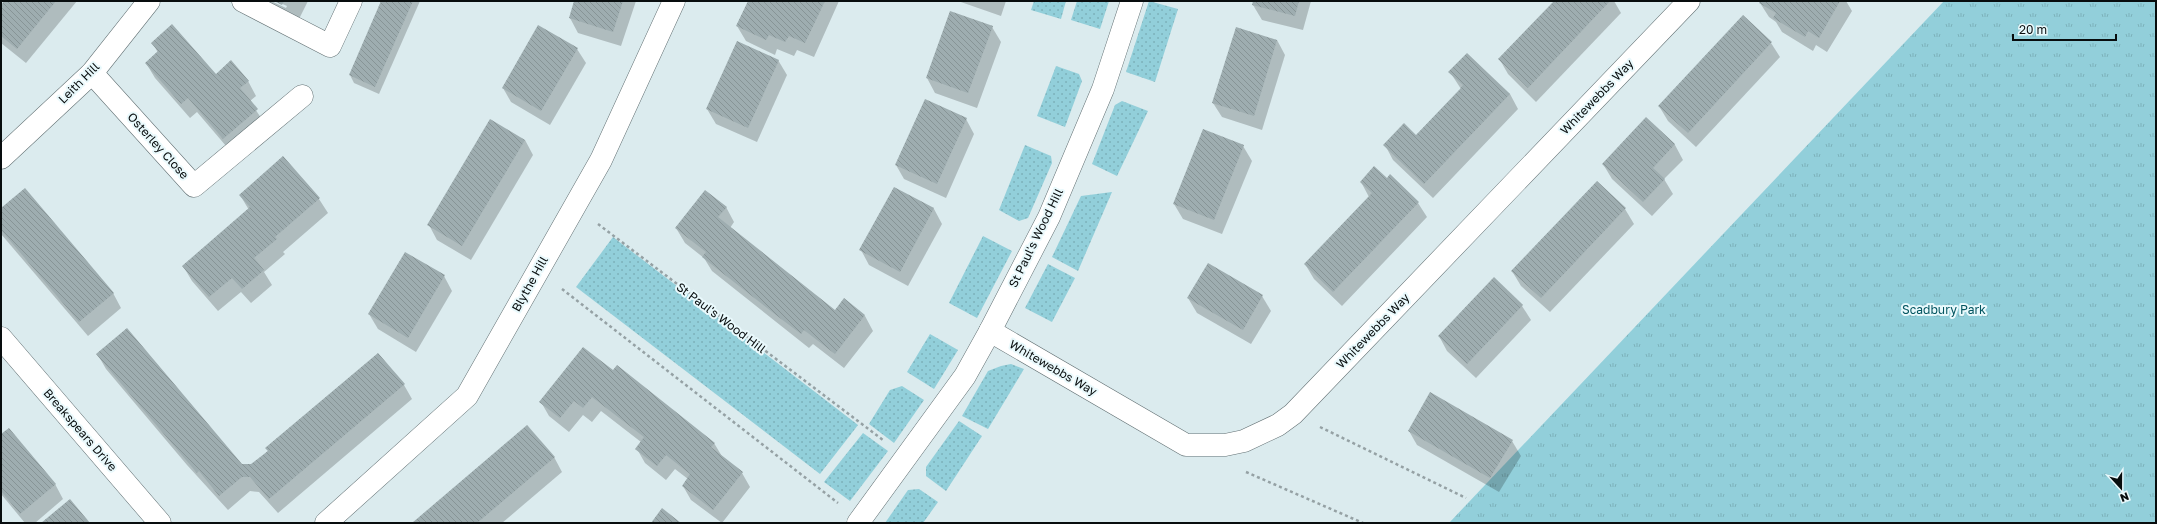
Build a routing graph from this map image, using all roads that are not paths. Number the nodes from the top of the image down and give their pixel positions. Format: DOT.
graph roads {
  1 [pos="149,1"];
  2 [pos="243,1"];
  3 [pos="351,1"];
  4 [pos="674,1"];
  5 [pos="1132,1"];
  6 [pos="1689,1"];
  7 [pos="92,73"];
  8 [pos="302,96"];
  9 [pos="1,158"];
  10 [pos="990,331"];
  11 [pos="1,338"];
  12 [pos="859,522"];
  13 [pos="160,523"];
  14 [pos="326,523"];
  1 -- 7 [label="street, Leith Hill"];
  2 -- 3 [label="street"];
  4 -- 14 [label="street, Blythe Hill"];
  5 -- 10 [label="street, St Paul's Wood Hill"];
  6 -- 10 [label="street, Whitewebbs Way"];
  7 -- 8 [label="street, Osterley Close"];
  7 -- 9 [label="street, Leith Hill"];
  10 -- 12 [label="street, St Paul's Wood Hill"];
  11 -- 13 [label="street, Breakspears Drive"];
}
